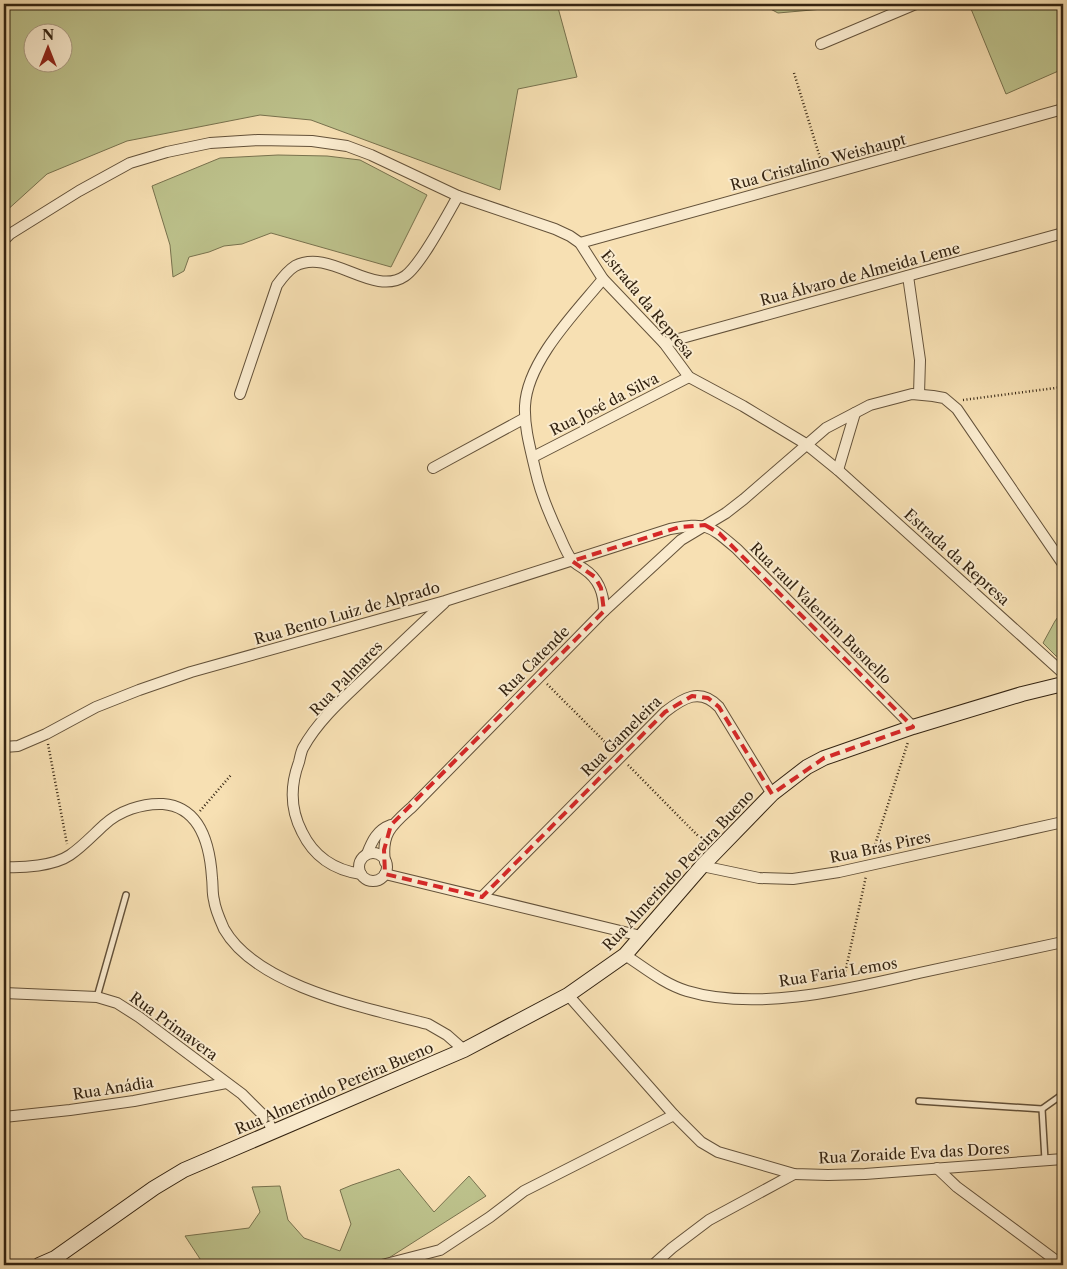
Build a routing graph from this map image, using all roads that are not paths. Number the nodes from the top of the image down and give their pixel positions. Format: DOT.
graph roads {
  1 [pos="916,4"];
  2 [pos="821,44"];
  3 [pos="1063,109"];
  4 [pos="458,196"];
  5 [pos="1063,233"];
  6 [pos="4,240"];
  7 [pos="580,243"];
  8 [pos="908,276"];
  9 [pos="603,279"];
  10 [pos="664,344"];
  11 [pos="689,377"];
  12 [pos="240,394"];
  13 [pos="919,394"];
  14 [pos="855,413"];
  15 [pos="525,418"];
  16 [pos="806,444"];
  17 [pos="533,457"];
  18 [pos="432,468"];
  19 [pos="838,470"];
  20 [pos="704,525"];
  21 [pos="572,561"];
  22 [pos="1063,564"];
  23 [pos="445,601"];
  24 [pos="604,611"];
  25 [pos="1063,673"];
  26 [pos="1063,684"];
  27 [pos="913,727"];
  28 [pos="4,747"];
  29 [pos="772,794"];
  30 [pos="1063,822"];
  31 [pos="391,825"];
  32 [pos="367,854"];
  33 [pos="386,862"];
  34 [pos="702,866"];
  35 [pos="4,867"];
  36 [pos="361,874"];
  37 [pos="385,874"];
  38 [pos="126,895"];
  39 [pos="482,898"];
  40 [pos="641,936"];
  41 [pos="1063,942"];
  42 [pos="625,955"];
  43 [pos="4,993"];
  44 [pos="568,995"];
  45 [pos="96,997"];
  46 [pos="464,1050"];
  47 [pos="226,1083"];
  48 [pos="1063,1094"];
  49 [pos="920,1100"];
  50 [pos="1042,1109"];
  51 [pos="674,1115"];
  52 [pos="4,1117"];
  53 [pos="273,1131"];
  54 [pos="1063,1159"];
  55 [pos="1045,1160"];
  56 [pos="937,1168"];
  57 [pos="794,1174"];
  58 [pos="39,1265"];
  59 [pos="382,1265"];
  60 [pos="653,1265"];
  61 [pos="1062,1265"];
  1 -- 2 [label="street"];
  3 -- 7 [label="street, Rua Cristalino Weishaupt"];
  4 -- 6 [label="street, Estrada da Represa"];
  4 -- 7 [label="street, Estrada da Represa"];
  4 -- 12 [label="street"];
  5 -- 8 [label="street, Rua Álvaro de Almeida Leme"];
  7 -- 9 [label="street, Estrada da Represa"];
  8 -- 10 [label="street, Rua Álvaro de Almeida Leme"];
  8 -- 13 [label="street"];
  9 -- 10 [label="street, Estrada da Represa"];
  9 -- 15 [label="street"];
  10 -- 11 [label="street, Estrada da Represa"];
  11 -- 16 [label="street, Estrada da Represa"];
  11 -- 17 [label="street, Rua José da Silva"];
  13 -- 14 [label="street, Rua Catende"];
  13 -- 22 [label="street, Rua Catende"];
  14 -- 16 [label="street, Rua Catende"];
  14 -- 19 [label="street"];
  15 -- 17 [label="street"];
  15 -- 18 [label="street"];
  16 -- 19 [label="street, Estrada da Represa"];
  16 -- 20 [label="street, Rua Catende"];
  17 -- 21 [label="street"];
  19 -- 25 [label="street, Estrada da Represa"];
  20 -- 21 [label="street, Rua Bento Luiz de Alprado"];
  20 -- 24 [label="street, Rua Catende"];
  20 -- 27 [label="street, Rua raul Valentim Busnello"];
  21 -- 23 [label="street, Rua Bento Luiz de Alprado"];
  21 -- 24 [label="street"];
  23 -- 28 [label="street, Rua Bento Luiz de Alprado"];
  23 -- 36 [label="street, Rua Palmares"];
  24 -- 31 [label="street, Rua Catende"];
  26 -- 27 [label="main road, Rua Almerindo Pereira Bueno"];
  27 -- 29 [label="main road, Rua Almerindo Pereira Bueno"];
  29 -- 34 [label="main road, Rua Almerindo Pereira Bueno"];
  29 -- 39 [label="street, Rua Gameleira"];
  30 -- 34 [label="street, Rua Brás Pires"];
  31 -- 32 [label="street, Rua Catende"];
  31 -- 33 [label="street"];
  32 -- 33 [label="street"];
  32 -- 36 [label="street"];
  33 -- 37 [label="street"];
  34 -- 40 [label="main road, Rua Almerindo Pereira Bueno"];
  35 -- 46 [label="street"];
  36 -- 37 [label="street, Rua Palmares"];
  37 -- 39 [label="street, Rua Palmares"];
  38 -- 45 [label="lane"];
  39 -- 40 [label="street, Rua Palmares"];
  40 -- 42 [label="main road, Rua Almerindo Pereira Bueno"];
  41 -- 42 [label="street, Rua Faria Lemos"];
  42 -- 44 [label="main road, Rua Almerindo Pereira Bueno"];
  43 -- 45 [label="street, Rua Primavera"];
  44 -- 46 [label="main road, Rua Almerindo Pereira Bueno"];
  44 -- 51 [label="street, Rua Zoraide Eva das Dores"];
  45 -- 47 [label="street, Rua Primavera"];
  46 -- 53 [label="main road, Rua Almerindo Pereira Bueno"];
  47 -- 52 [label="street, Rua Anádia"];
  47 -- 53 [label="street, Rua Primavera"];
  48 -- 50 [label="lane"];
  49 -- 50 [label="lane"];
  50 -- 55 [label="lane"];
  51 -- 57 [label="street, Rua Zoraide Eva das Dores"];
  51 -- 59 [label="street"];
  53 -- 58 [label="main road, Rua Almerindo Pereira Bueno"];
  54 -- 55 [label="street, Rua Zoraide Eva das Dores"];
  55 -- 56 [label="street, Rua Zoraide Eva das Dores"];
  56 -- 57 [label="street, Rua Zoraide Eva das Dores"];
  56 -- 61 [label="street"];
  57 -- 60 [label="street"];
}
